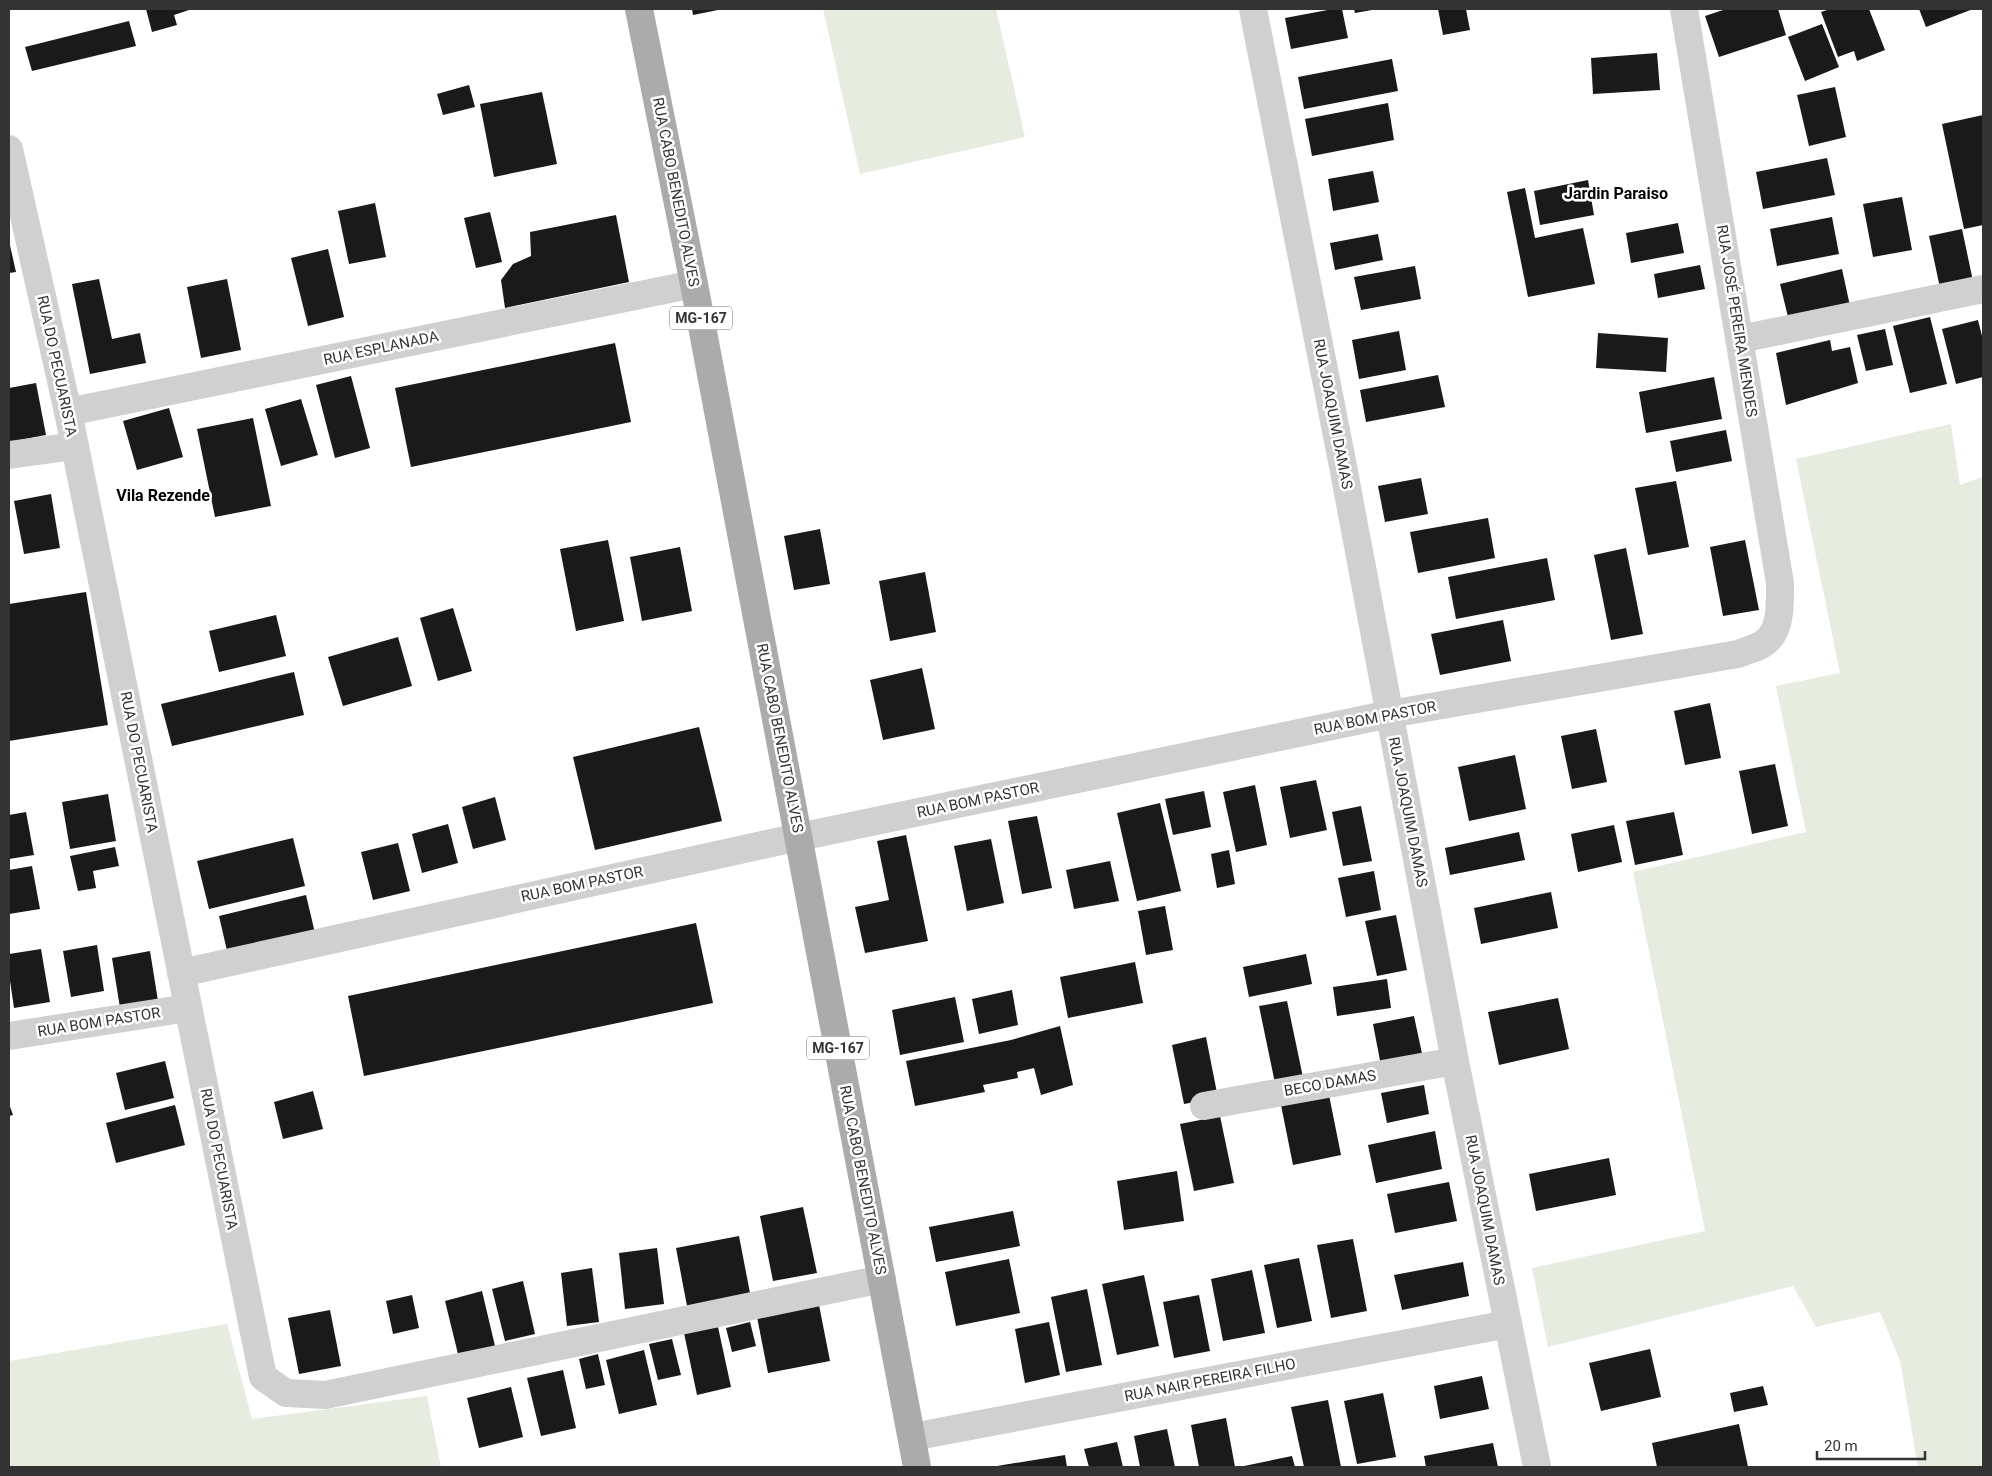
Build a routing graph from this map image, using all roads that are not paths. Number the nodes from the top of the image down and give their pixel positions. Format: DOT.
graph roads {
  1 [pos="639,9"];
  2 [pos="1254,9"];
  3 [pos="1684,9"];
  4 [pos="9,149"];
  5 [pos="694,284"];
  6 [pos="1983,289"];
  7 [pos="1740,339"];
  8 [pos="68,412"];
  9 [pos="74,446"];
  10 [pos="9,455"];
  11 [pos="1774,633"];
  12 [pos="1390,714"];
  13 [pos="799,837"];
  14 [pos="181,973"];
  15 [pos="188,1008"];
  16 [pos="9,1036"];
  17 [pos="1455,1061"];
  18 [pos="1204,1106"];
  19 [pos="882,1279"];
  20 [pos="1508,1324"];
  21 [pos="912,1437"];
  22 [pos="917,1467"];
  23 [pos="1537,1467"];
  1 -- 5 [label="main road, RUA CABO BENEDITO ALVES / MG-167"];
  2 -- 12 [label="street, RUA JOAQUIM DAMAS"];
  3 -- 7 [label="street, RUA JOSÉ PEREIRA MENDES"];
  4 -- 8 [label="street, RUA DO PECUARISTA"];
  5 -- 8 [label="street, RUA ESPLANADA"];
  5 -- 13 [label="main road, RUA CABO BENEDITO ALVES / MG-167"];
  6 -- 7 [label="street"];
  7 -- 11 [label="street, RUA JOSÉ PEREIRA MENDES"];
  8 -- 9 [label="street, RUA DO PECUARISTA"];
  9 -- 10 [label="street"];
  9 -- 14 [label="street, RUA DO PECUARISTA"];
  11 -- 12 [label="street, RUA BOM PASTOR"];
  12 -- 13 [label="street, RUA BOM PASTOR"];
  12 -- 17 [label="street, RUA JOAQUIM DAMAS"];
  13 -- 14 [label="street, RUA BOM PASTOR"];
  13 -- 19 [label="main road, RUA CABO BENEDITO ALVES / MG-167"];
  14 -- 15 [label="street, RUA DO PECUARISTA"];
  15 -- 16 [label="street, RUA BOM PASTOR"];
  15 -- 19 [label="street, RUA DO PECUARISTA"];
  17 -- 18 [label="street, BECO DAMAS"];
  17 -- 20 [label="street, RUA JOAQUIM DAMAS"];
  19 -- 21 [label="main road, RUA CABO BENEDITO ALVES / MG-167"];
  20 -- 21 [label="street, RUA NAIR PEREIRA FILHO"];
  20 -- 23 [label="street, RUA JOAQUIM DAMAS"];
  21 -- 22 [label="main road, RUA CABO BENEDITO ALVES / MG-167"];
}
